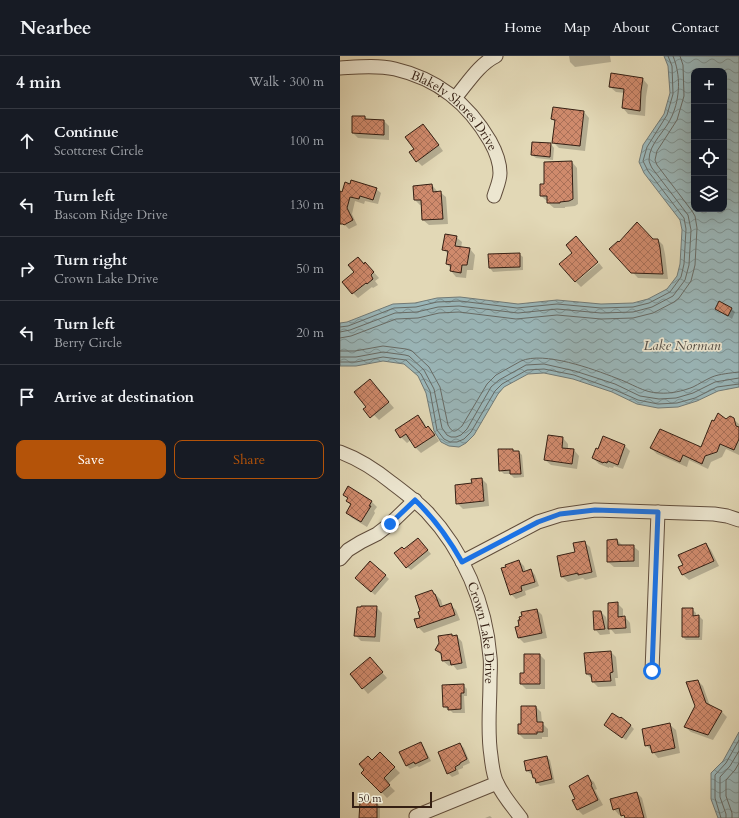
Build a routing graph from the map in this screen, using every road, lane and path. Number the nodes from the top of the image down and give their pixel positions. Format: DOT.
graph roads {
  1 [pos="496,56"];
  2 [pos="340,68"];
  3 [pos="455,98"];
  4 [pos="494,196"];
  5 [pos="340,452"];
  6 [pos="415,500"];
  7 [pos="658,512"];
  8 [pos="739,520"];
  9 [pos="340,559"];
  10 [pos="462,562"];
  11 [pos="652,671"];
  12 [pos="497,782"];
  13 [pos="416,816"];
  14 [pos="521,818"];
  1 -- 3 [label="street"];
  2 -- 3 [label="street, Blakely Shores Drive"];
  3 -- 4 [label="street, Blakely Shores Drive"];
  5 -- 6 [label="street, Crown Lake Drive"];
  6 -- 9 [label="street"];
  6 -- 10 [label="street, Crown Lake Drive"];
  7 -- 8 [label="street"];
  7 -- 10 [label="street"];
  7 -- 11 [label="street"];
  10 -- 12 [label="street, Crown Lake Drive"];
  12 -- 13 [label="street"];
  12 -- 14 [label="street, Crown Lake Drive"];
}
